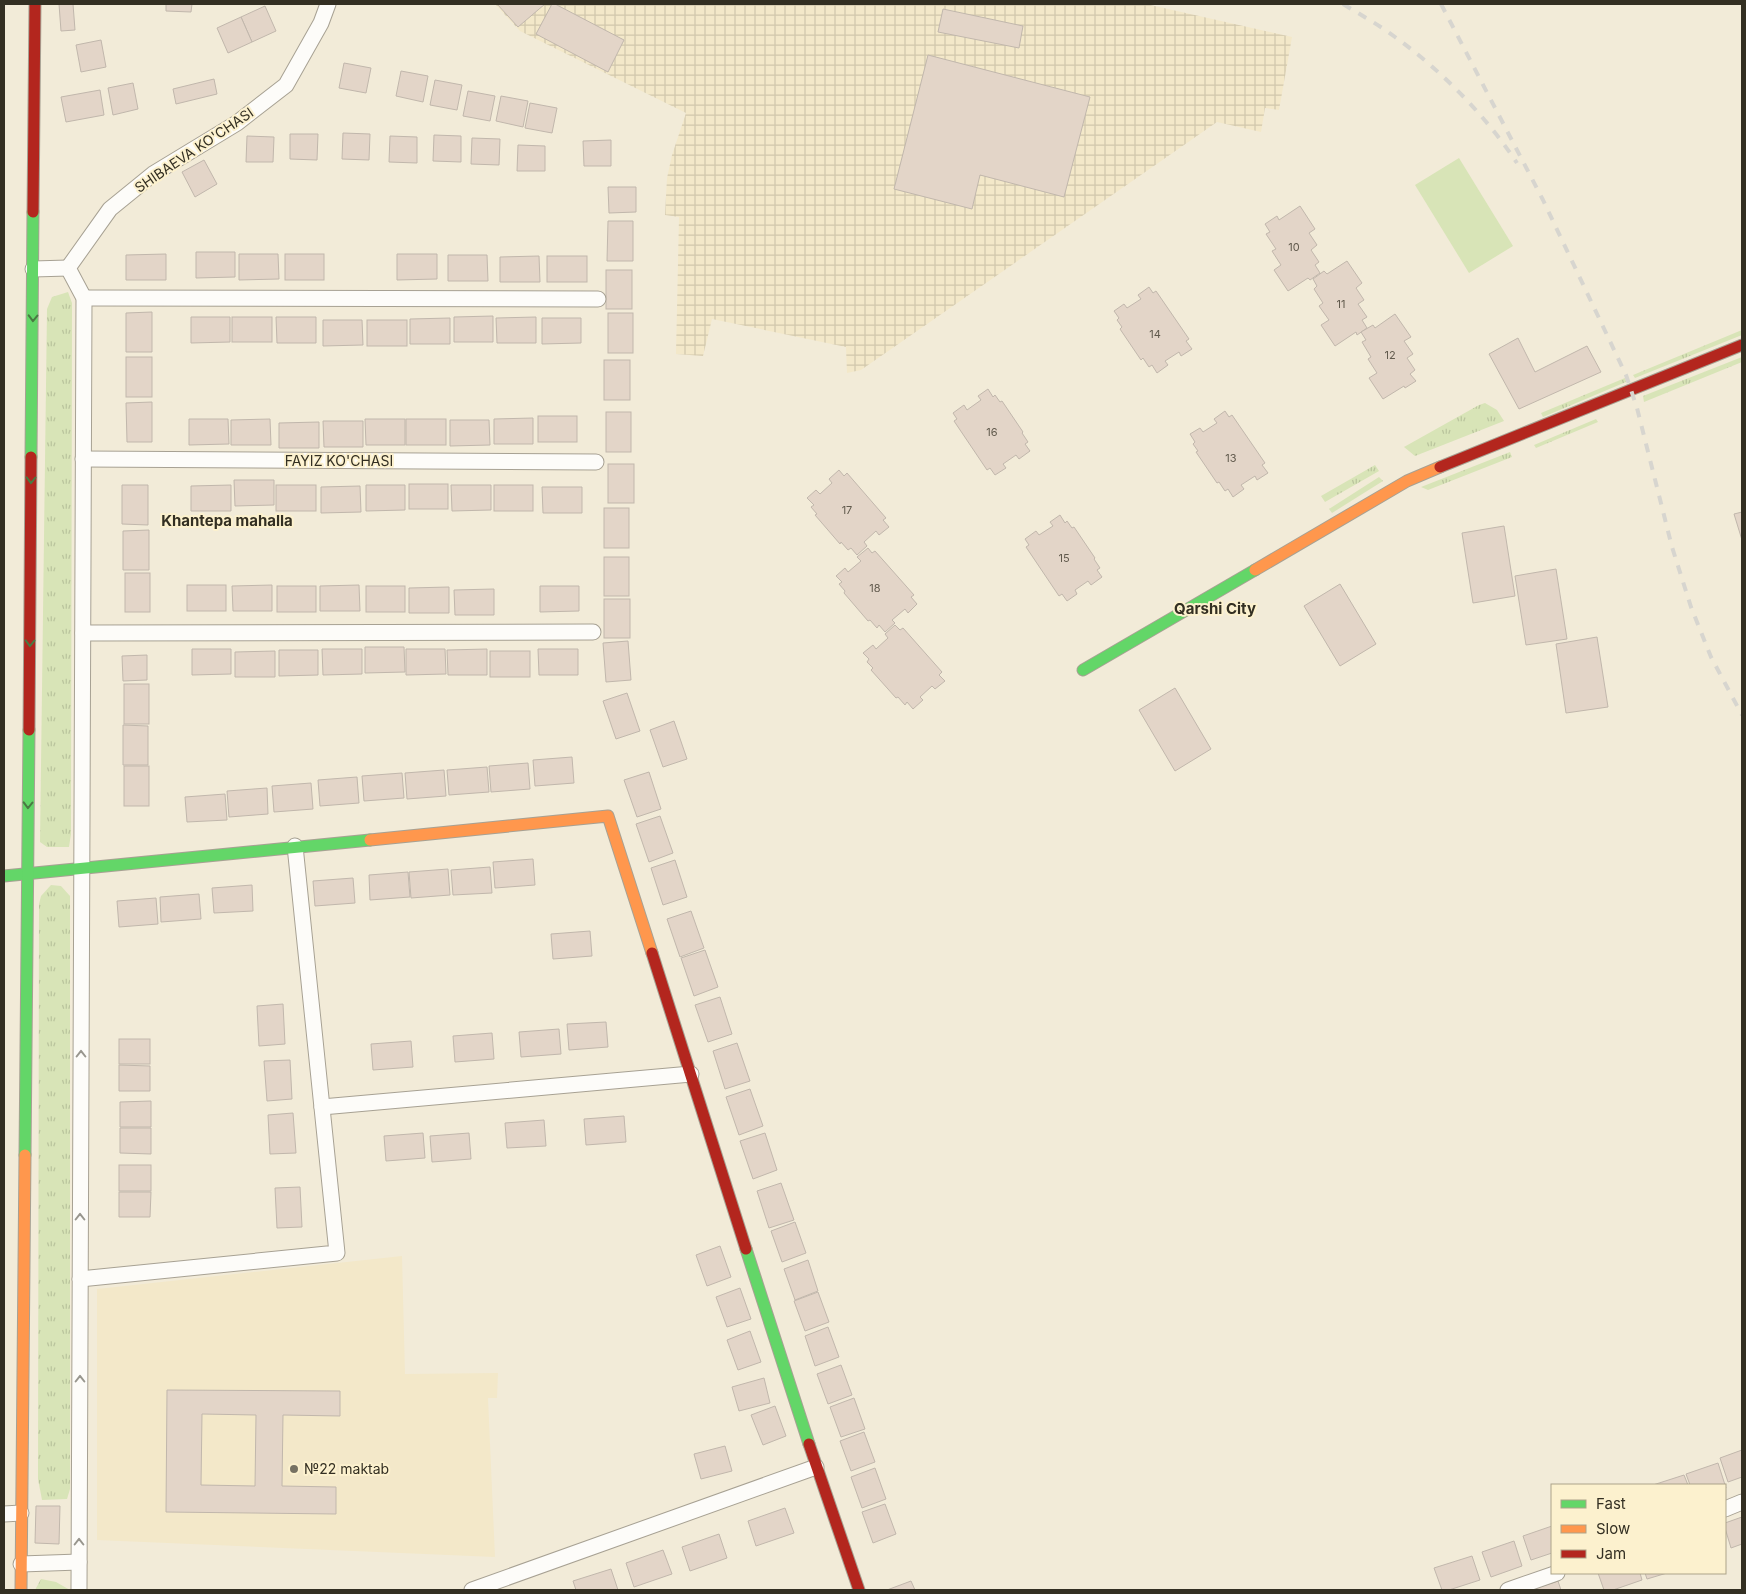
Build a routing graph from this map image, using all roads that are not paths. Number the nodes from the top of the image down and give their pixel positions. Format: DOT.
graph roads {
  1 [pos="35,4"];
  2 [pos="328,4"];
  3 [pos="68,268"];
  4 [pos="33,269"];
  5 [pos="84,298"];
  6 [pos="598,299"];
  7 [pos="1742,345"];
  8 [pos="83,459"];
  9 [pos="596,462"];
  10 [pos="593,632"];
  11 [pos="83,633"];
  12 [pos="1083,670"];
  13 [pos="295,846"];
  14 [pos="82,867"];
  15 [pos="27,875"];
  16 [pos="4,876"];
  17 [pos="691,1074"];
  18 [pos="322,1107"];
  19 [pos="80,1279"];
  20 [pos="816,1467"];
  21 [pos="1742,1502"];
  22 [pos="1726,1509"];
  23 [pos="21,1513"];
  24 [pos="4,1514"];
  25 [pos="79,1562"];
  26 [pos="21,1564"];
  27 [pos="1554,1574"];
  28 [pos="21,1590"];
  29 [pos="79,1590"];
  30 [pos="472,1590"];
  31 [pos="859,1590"];
  32 [pos="1508,1590"];
  1 -- 4 [label="street"];
  2 -- 3 [label="street, SHIBAEVA KO'CHASI"];
  3 -- 4 [label="street"];
  3 -- 5 [label="street"];
  4 -- 15 [label="street, one-way"];
  5 -- 6 [label="street"];
  5 -- 8 [label="street"];
  7 -- 12 [label="street"];
  8 -- 9 [label="street, FAYIZ KO'CHASI"];
  8 -- 11 [label="street"];
  10 -- 11 [label="street"];
  11 -- 14 [label="street"];
  13 -- 14 [label="street"];
  13 -- 17 [label="street"];
  13 -- 18 [label="street"];
  14 -- 15 [label="street"];
  19 -- 14 [label="street, one-way"];
  15 -- 16 [label="street"];
  15 -- 23 [label="street"];
  17 -- 18 [label="street"];
  17 -- 20 [label="street"];
  18 -- 19 [label="street"];
  25 -- 19 [label="street, one-way"];
  20 -- 30 [label="street"];
  20 -- 31 [label="street"];
  21 -- 22 [label="street"];
  23 -- 24 [label="street"];
  23 -- 26 [label="street"];
  25 -- 26 [label="street"];
  25 -- 29 [label="street"];
  26 -- 28 [label="street"];
  27 -- 32 [label="street"];
}
